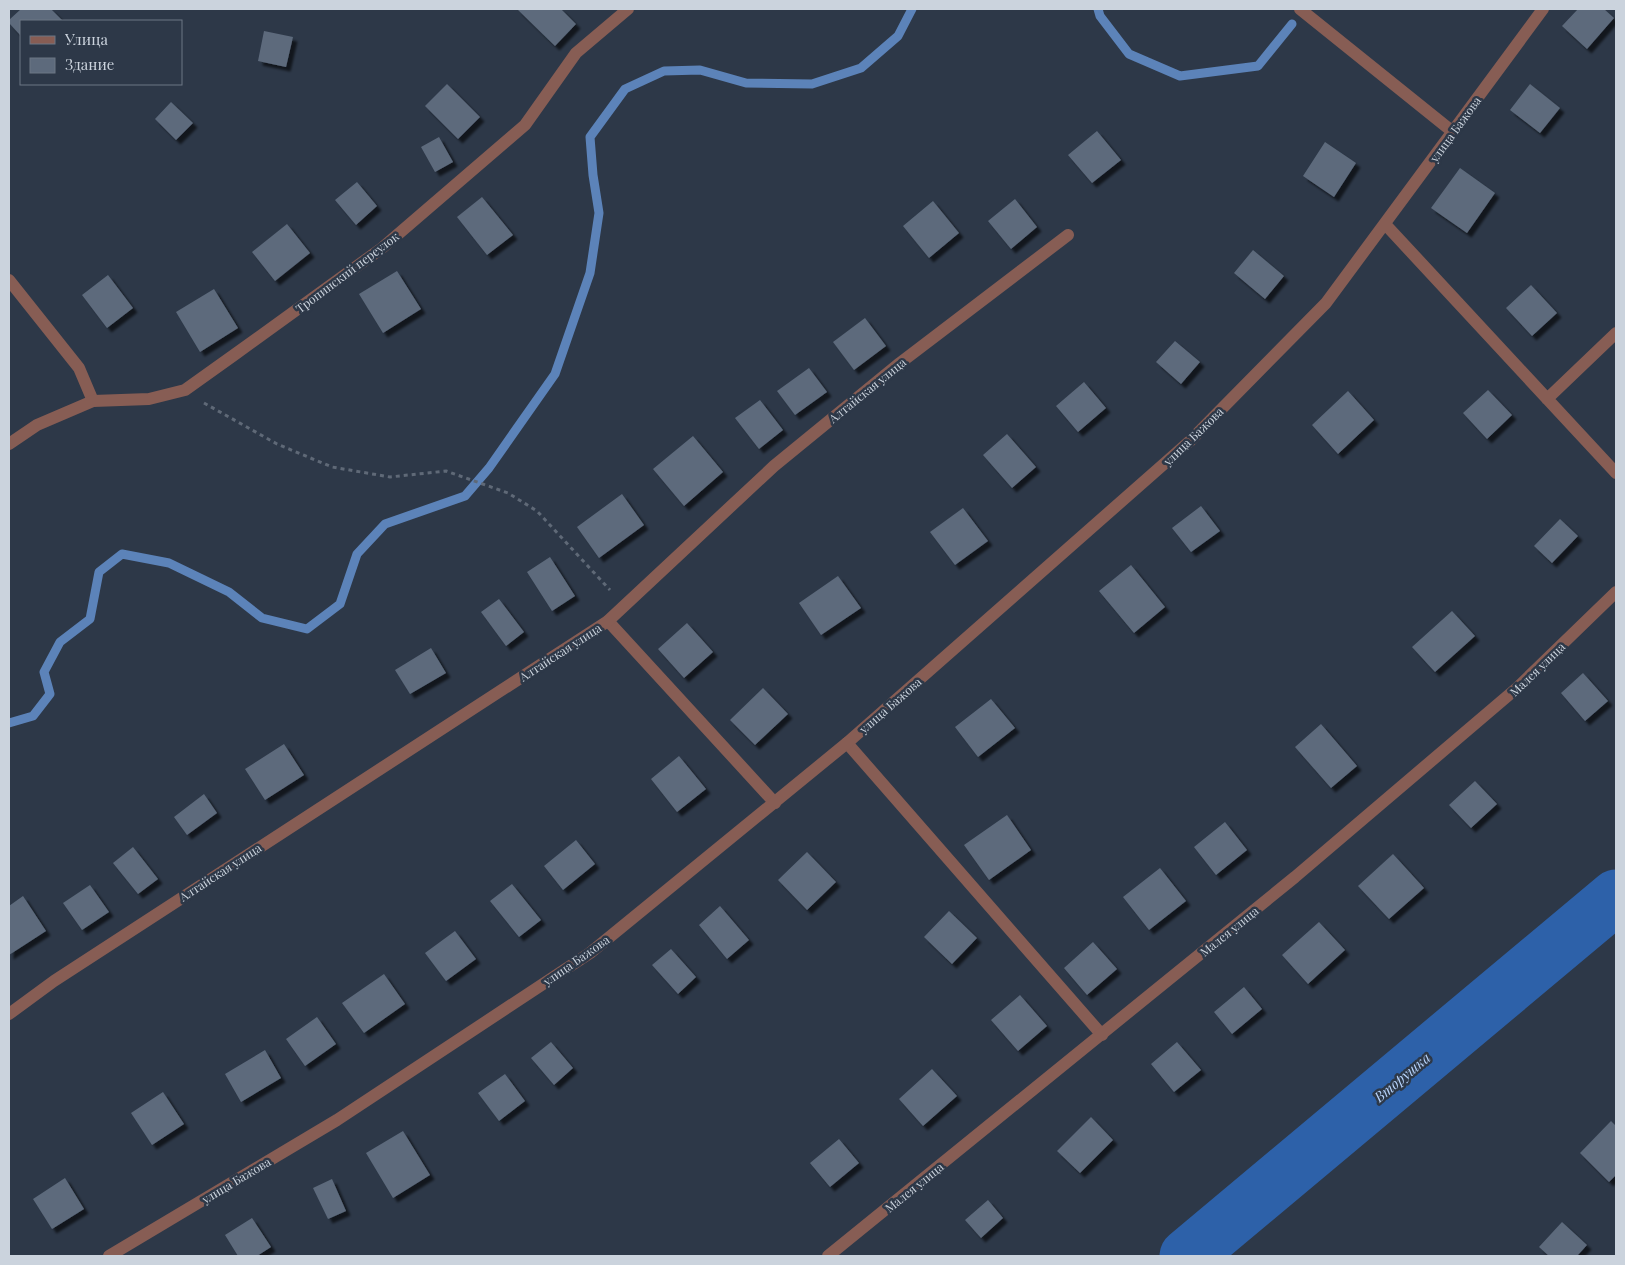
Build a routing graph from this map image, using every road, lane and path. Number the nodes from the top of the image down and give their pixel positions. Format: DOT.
graph roads {
  1 [pos="628,9"];
  2 [pos="1300,9"];
  3 [pos="1543,9"];
  4 [pos="1453,132"];
  5 [pos="1385,224"];
  6 [pos="1068,234"];
  7 [pos="9,280"];
  8 [pos="1616,333"];
  9 [pos="185,390"];
  10 [pos="1547,399"];
  11 [pos="93,401"];
  12 [pos="9,444"];
  13 [pos="1616,473"];
  14 [pos="1616,592"];
  15 [pos="624,605"];
  16 [pos="608,621"];
  17 [pos="847,744"];
  18 [pos="775,802"];
  19 [pos="9,1014"];
  20 [pos="1102,1035"];
  21 [pos="109,1256"];
  22 [pos="828,1256"];
  1 -- 9 [label="street, Тропинский переулок"];
  2 -- 4 [label="street"];
  3 -- 4 [label="street, улица Бажова"];
  4 -- 5 [label="street, улица Бажова"];
  5 -- 10 [label="street"];
  5 -- 17 [label="street, улица Бажова"];
  6 -- 15 [label="street, Алтайская улица"];
  7 -- 11 [label="street"];
  8 -- 10 [label="street"];
  9 -- 11 [label="street, Тропинский переулок"];
  9 -- 15 [label="path"];
  10 -- 13 [label="street"];
  11 -- 12 [label="street, Тропинский переулок"];
  14 -- 20 [label="street, Малея улица"];
  15 -- 16 [label="street, Алтайская улица"];
  16 -- 18 [label="street"];
  16 -- 19 [label="street, Алтайская улица"];
  17 -- 18 [label="street, улица Бажова"];
  17 -- 20 [label="street"];
  18 -- 21 [label="street, улица Бажова"];
  20 -- 22 [label="street, Малея улица"];
}
